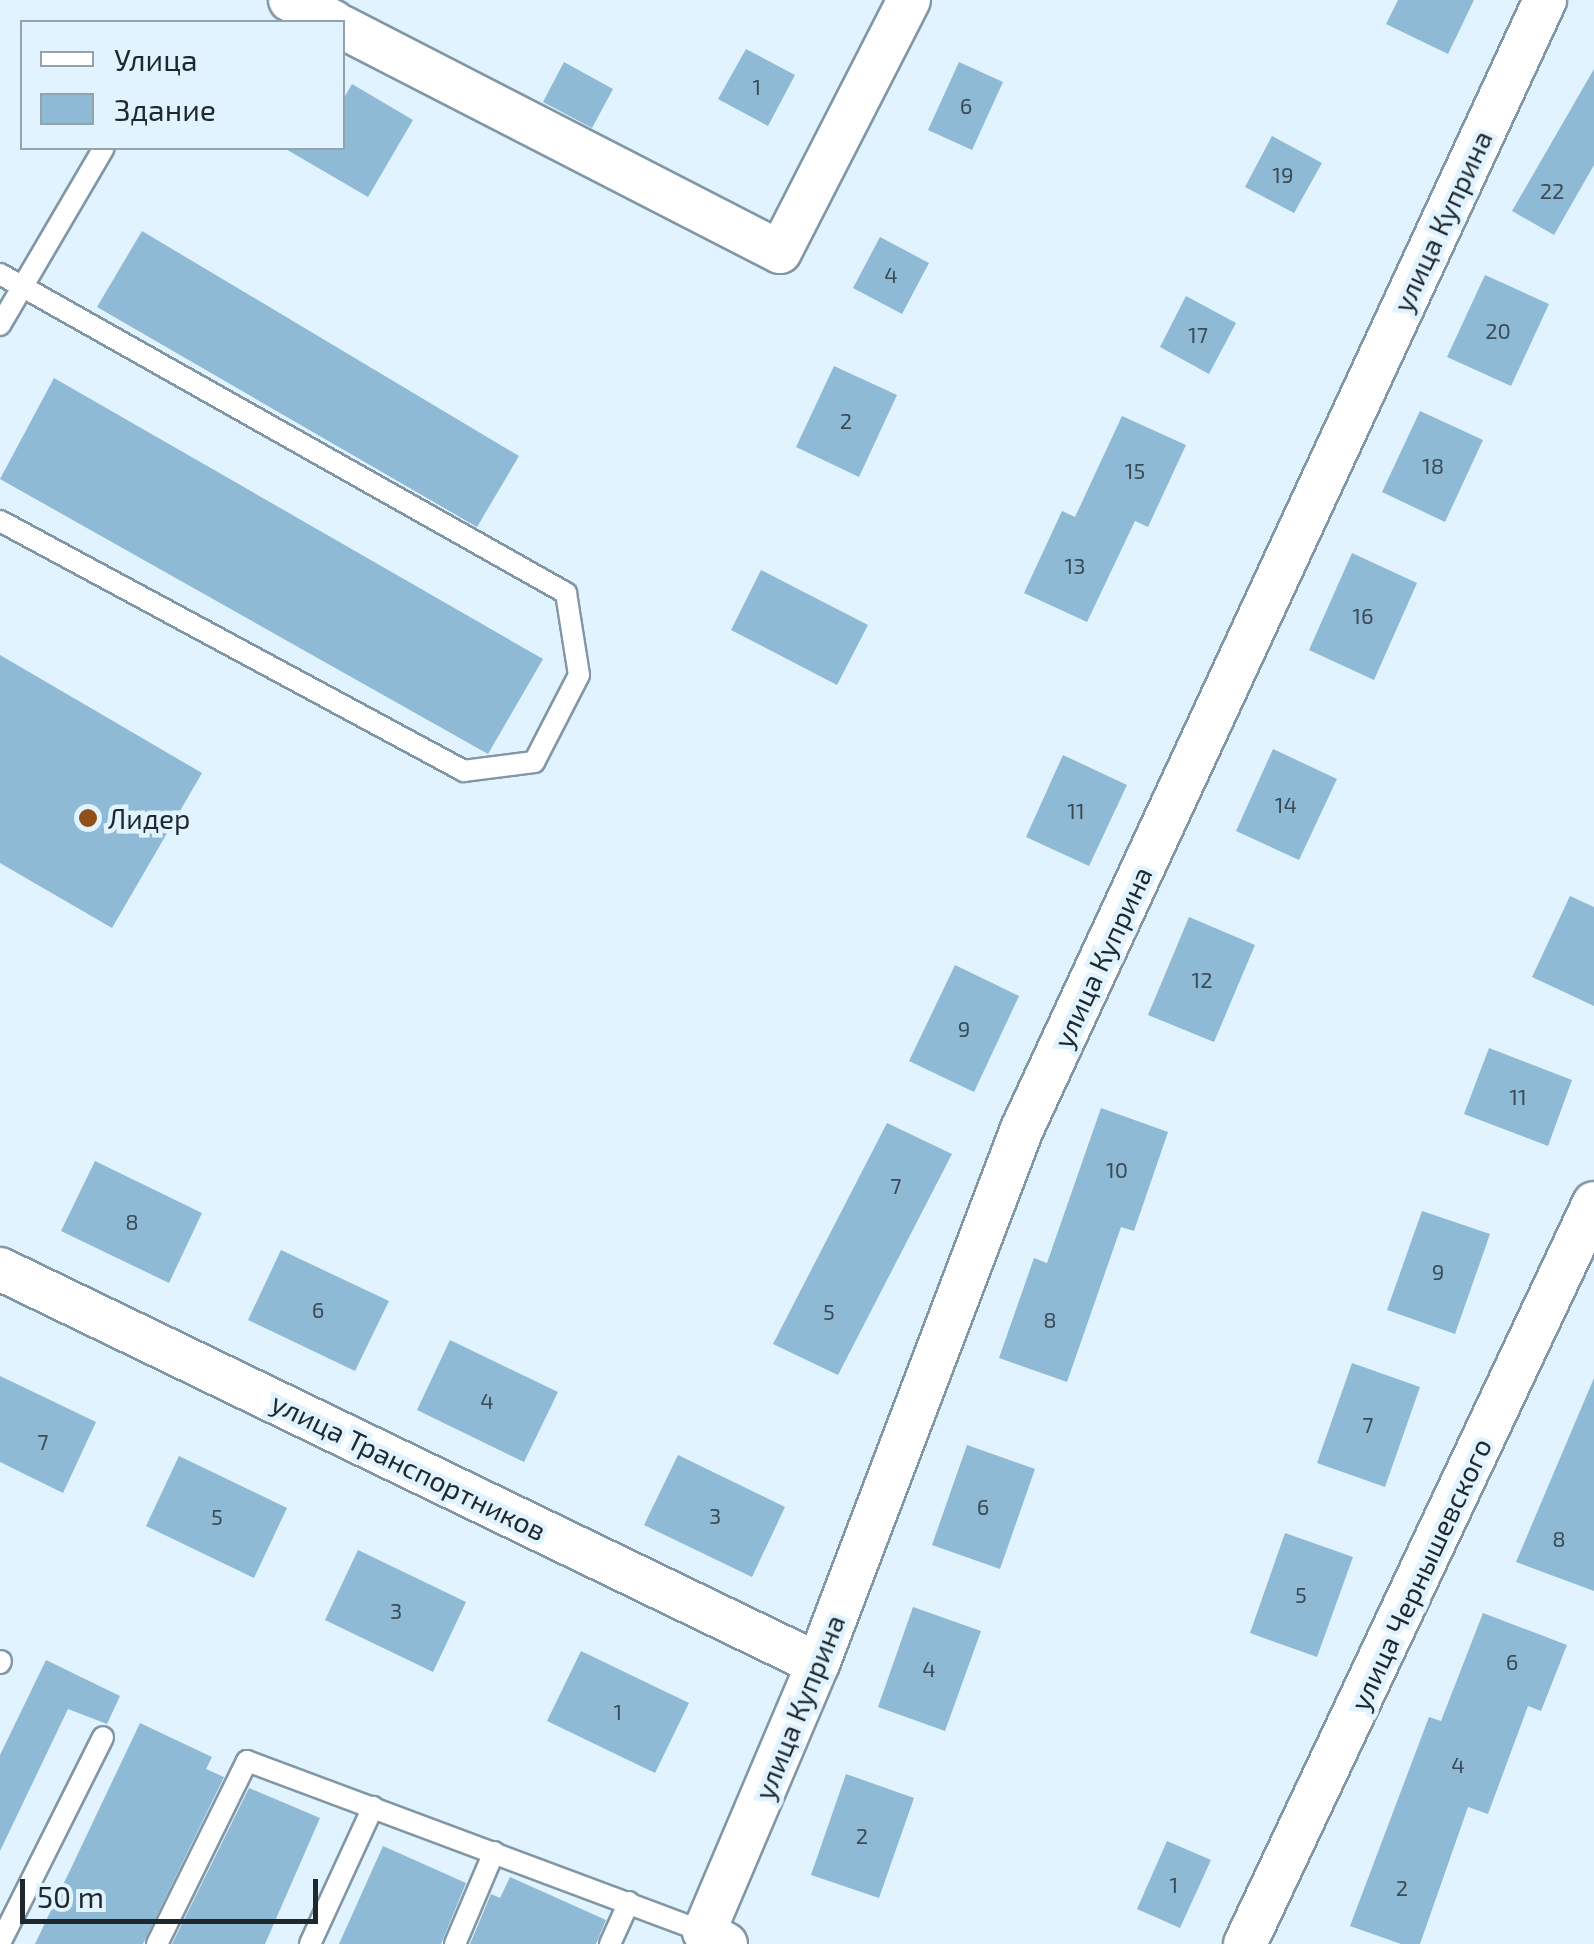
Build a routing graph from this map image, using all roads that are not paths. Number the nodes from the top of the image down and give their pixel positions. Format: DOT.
graph roads {
  1 [pos="290,0"];
  2 [pos="909,0"];
  3 [pos="1545,0"];
  4 [pos="330,20"];
  5 [pos="345,29"];
  6 [pos="103,150"];
  7 [pos="0,274"];
  8 [pos="22,286"];
  9 [pos="0,325"];
  10 [pos="0,520"];
  11 [pos="1594,1203"];
  12 [pos="0,1268"];
  13 [pos="818,1664"];
  14 [pos="103,1737"];
  15 [pos="373,1807"];
  16 [pos="494,1852"];
  17 [pos="629,1902"];
  18 [pos="715,1938"];
  19 [pos="0,1943"];
  20 [pos="157,1944"];
  21 [pos="310,1944"];
  22 [pos="454,1944"];
  23 [pos="610,1944"];
  24 [pos="1245,1944"];
  1 -- 4 [label="street"];
  2 -- 5 [label="street"];
  3 -- 13 [label="street, улица Куприна"];
  6 -- 8 [label="lane"];
  7 -- 8 [label="lane"];
  8 -- 9 [label="lane"];
  8 -- 10 [label="lane"];
  11 -- 24 [label="street, улица Чернышевского"];
  12 -- 13 [label="street, улица Транспортников"];
  13 -- 18 [label="street, улица Куприна"];
  14 -- 19 [label="lane"];
  15 -- 16 [label="lane"];
  15 -- 20 [label="lane"];
  15 -- 21 [label="lane"];
  16 -- 17 [label="lane"];
  16 -- 22 [label="lane"];
  17 -- 18 [label="lane"];
  17 -- 23 [label="lane"];
}
